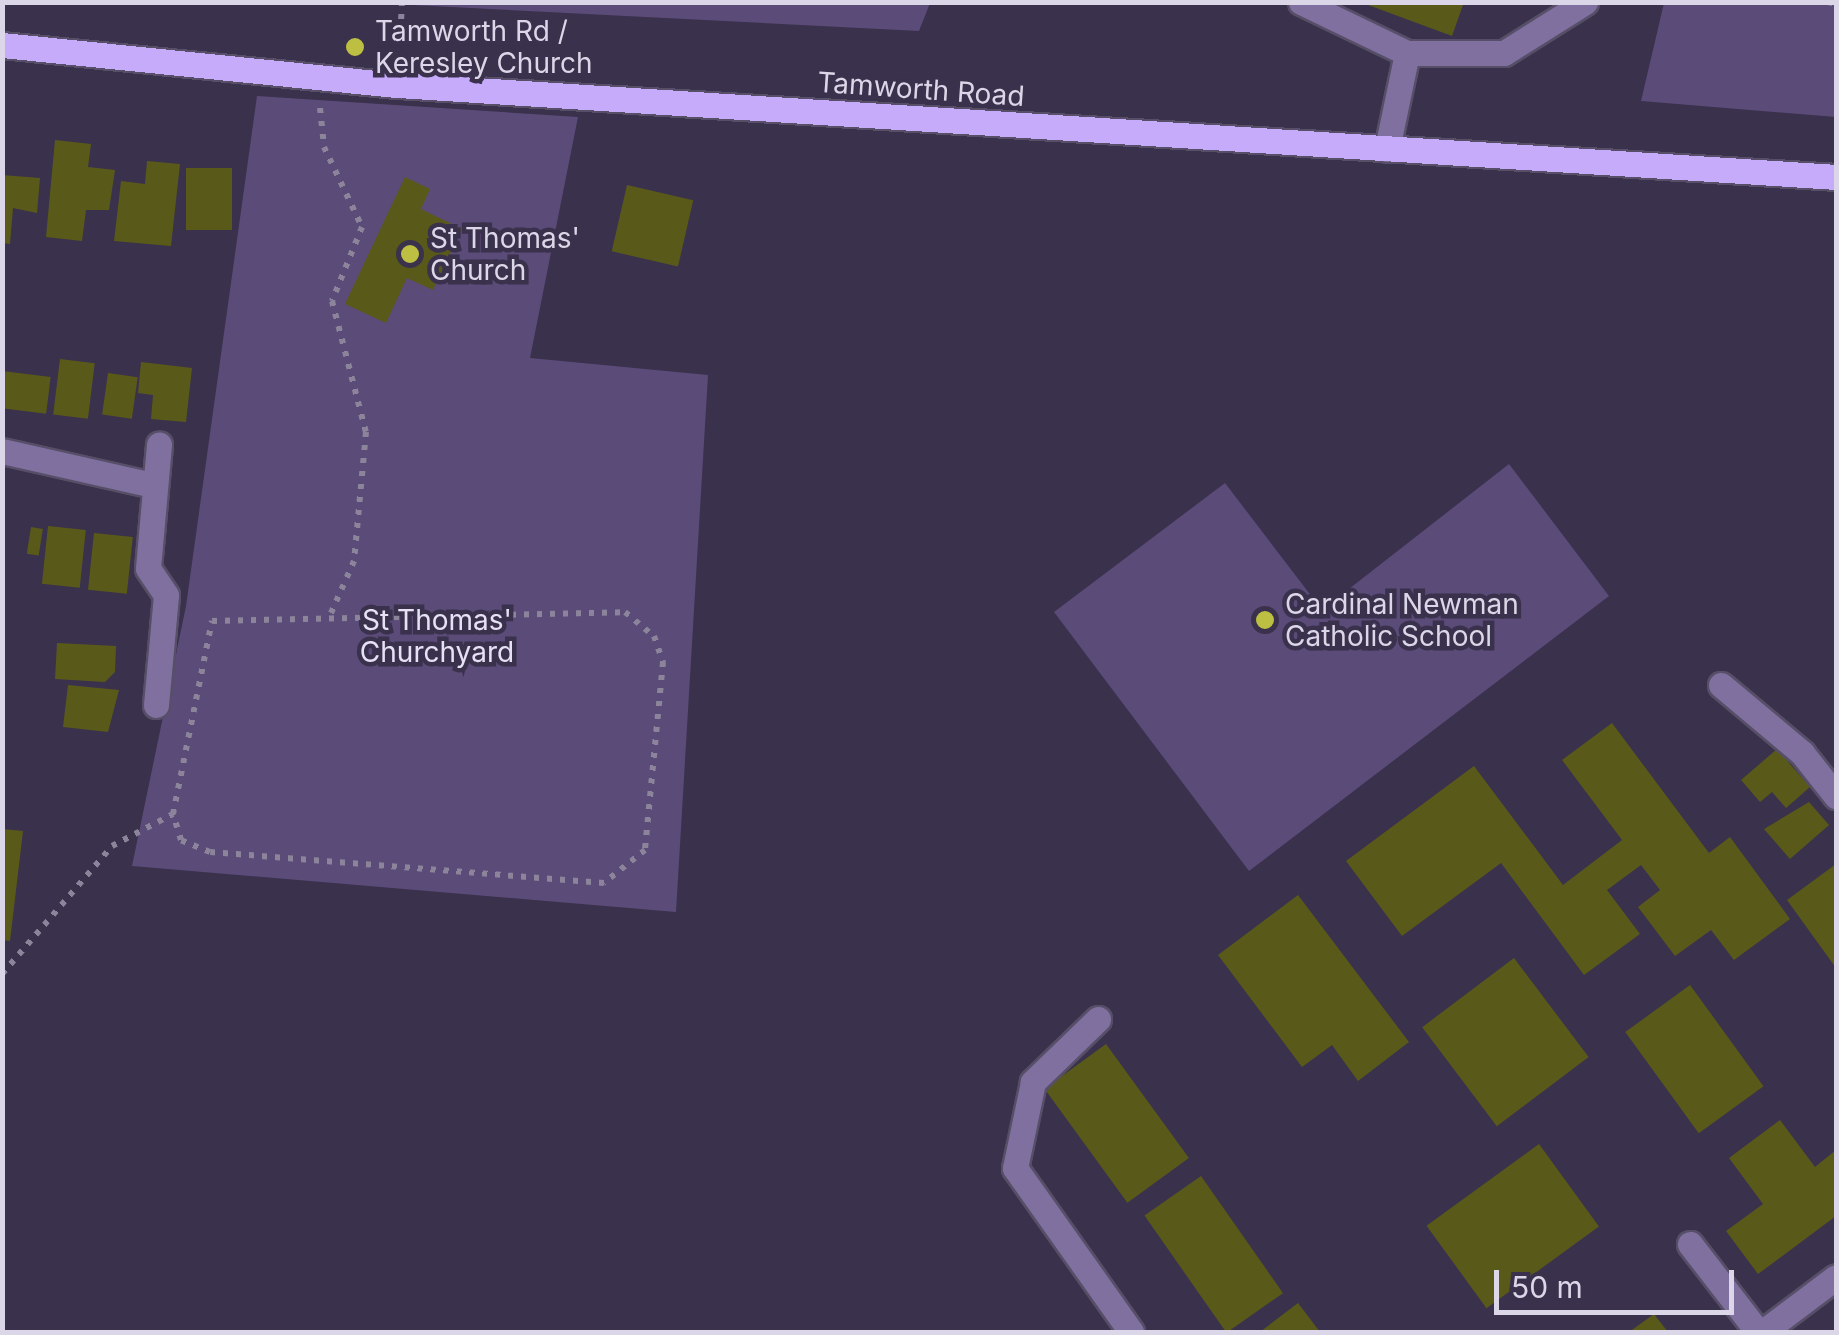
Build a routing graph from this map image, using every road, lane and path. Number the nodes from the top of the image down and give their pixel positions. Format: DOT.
graph roads {
  1 [pos="402,2"];
  2 [pos="1301,2"];
  3 [pos="1584,2"];
  4 [pos="1828,2"];
  5 [pos="1836,4"];
  6 [pos="2,46"];
  7 [pos="1407,53"];
  8 [pos="398,85"];
  9 [pos="334,109"];
  10 [pos="1386,148"];
  11 [pos="1836,177"];
  12 [pos="159,444"];
  13 [pos="2,452"];
  14 [pos="153,484"];
  15 [pos="328,620"];
  16 [pos="1721,685"];
  17 [pos="156,706"];
  18 [pos="1836,796"];
  19 [pos="173,814"];
  20 [pos="2,974"];
  21 [pos="1098,1018"];
  22 [pos="1690,1244"];
  23 [pos="1836,1277"];
  24 [pos="1131,1332"];
  25 [pos="1760,1332"];
  1 -- 8 [label="path"];
  2 -- 7 [label="street"];
  3 -- 7 [label="street"];
  4 -- 5 [label="path"];
  6 -- 8 [label="main road, Tamworth Road"];
  7 -- 10 [label="street"];
  8 -- 10 [label="main road, Tamworth Road"];
  9 -- 15 [label="path"];
  10 -- 11 [label="main road, Tamworth Road"];
  12 -- 14 [label="street"];
  13 -- 14 [label="street"];
  14 -- 17 [label="street"];
  15 -- 19 [label="path"];
  15 -- 19 [label="path"];
  16 -- 18 [label="street"];
  19 -- 20 [label="path"];
  21 -- 24 [label="street"];
  22 -- 25 [label="street"];
  23 -- 25 [label="street"];
}
